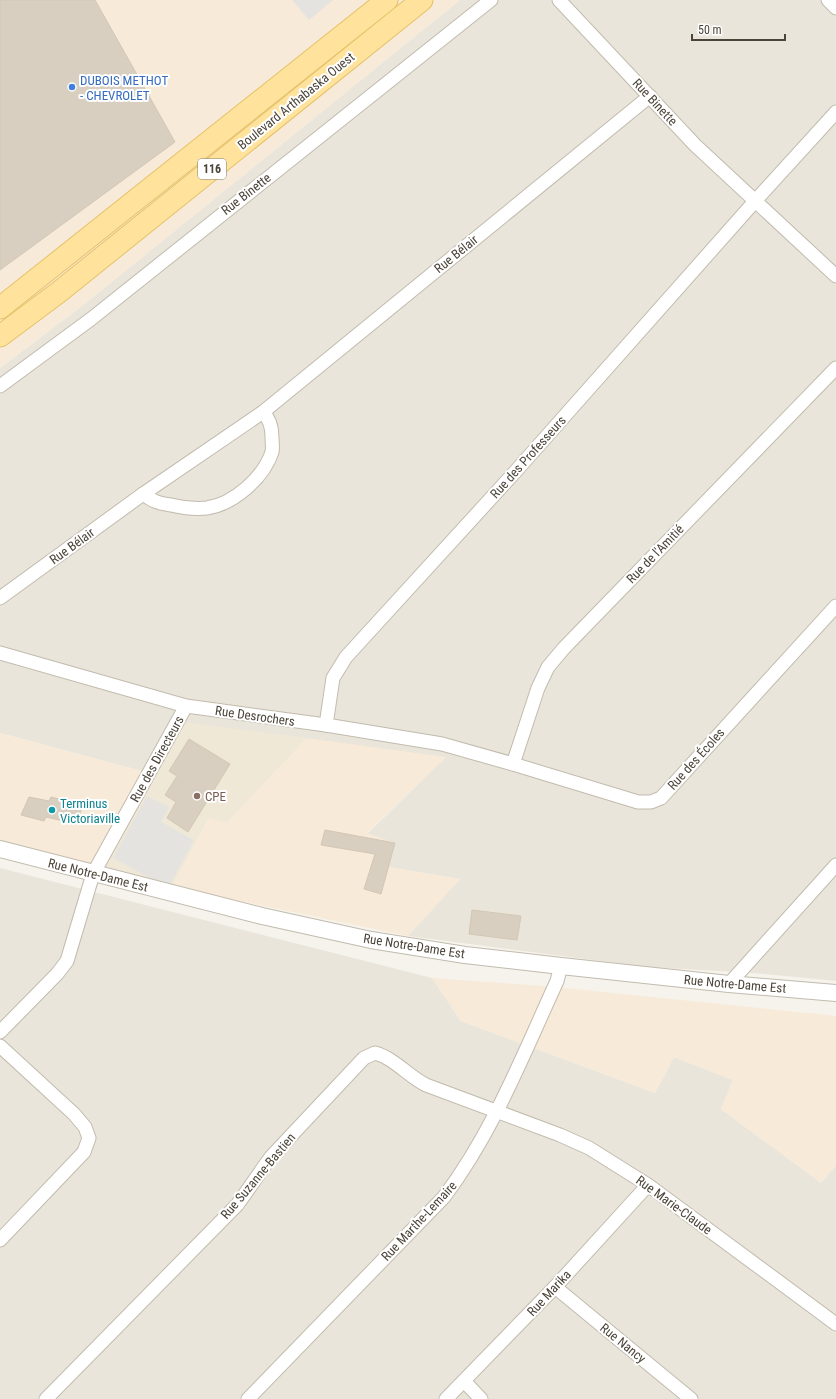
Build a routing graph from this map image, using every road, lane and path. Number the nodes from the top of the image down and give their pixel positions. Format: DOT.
graph roads {
  1 [pos="387,0"];
  2 [pos="422,0"];
  3 [pos="491,0"];
  4 [pos="559,0"];
  5 [pos="828,0"];
  6 [pos="836,8"];
  7 [pos="650,96"];
  8 [pos="836,112"];
  9 [pos="756,200"];
  10 [pos="836,276"];
  11 [pos="0,308"];
  12 [pos="0,336"];
  13 [pos="836,368"];
  14 [pos="0,386"];
  15 [pos="262,412"];
  16 [pos="143,494"];
  17 [pos="0,598"];
  18 [pos="836,606"];
  19 [pos="0,653"];
  20 [pos="186,706"];
  21 [pos="326,725"];
  22 [pos="513,764"];
  23 [pos="0,849"];
  24 [pos="836,865"];
  25 [pos="93,874"];
  26 [pos="561,966"];
  27 [pos="729,984"];
  28 [pos="836,993"];
  29 [pos="0,1032"];
  30 [pos="0,1046"];
  31 [pos="498,1112"];
  32 [pos="648,1185"];
  33 [pos="0,1240"];
  34 [pos="555,1287"];
  35 [pos="836,1324"];
  36 [pos="464,1381"];
  37 [pos="46,1399"];
  38 [pos="248,1399"];
  39 [pos="446,1399"];
  40 [pos="481,1399"];
  41 [pos="691,1399"];
  1 -- 11 [label="main road, Boulevard Arthabaska Ouest / 116"];
  2 -- 12 [label="main road, Boulevard Arthabaska Ouest / 116"];
  3 -- 14 [label="street, Rue Binette"];
  4 -- 7 [label="street, Rue Binette"];
  5 -- 6 [label="street"];
  7 -- 9 [label="street, Rue Binette"];
  7 -- 15 [label="street, Rue Bélair"];
  8 -- 9 [label="street, Rue des Professeurs"];
  9 -- 10 [label="street, Rue Binette"];
  9 -- 21 [label="street, Rue des Professeurs"];
  13 -- 22 [label="street, Rue de l'Amitié"];
  15 -- 16 [label="street, Rue Bélair"];
  15 -- 16 [label="street"];
  16 -- 17 [label="street, Rue Bélair"];
  18 -- 22 [label="street, Rue des Écoles"];
  19 -- 20 [label="street, Rue Desrochers"];
  20 -- 21 [label="street, Rue Desrochers"];
  20 -- 25 [label="street, Rue des Directeurs"];
  21 -- 22 [label="street, Rue Desrochers"];
  23 -- 25 [label="street, Rue Notre-Dame Est"];
  24 -- 27 [label="street"];
  25 -- 26 [label="street, Rue Notre-Dame Est"];
  25 -- 29 [label="street, Rue des Directeurs"];
  26 -- 27 [label="street, Rue Notre-Dame Est"];
  26 -- 31 [label="street, Rue Marthe-Lemaire"];
  27 -- 28 [label="street, Rue Notre-Dame Est"];
  30 -- 33 [label="street"];
  31 -- 32 [label="street, Rue Marie-Claude"];
  31 -- 37 [label="street, Rue Suzanne-Bastien"];
  31 -- 38 [label="street, Rue Marthe-Lemaire"];
  32 -- 34 [label="street, Rue Marika"];
  32 -- 35 [label="street, Rue Marie-Claude"];
  34 -- 36 [label="street, Rue Marika"];
  34 -- 41 [label="street, Rue Nancy"];
  36 -- 39 [label="street, Rue Marika"];
  36 -- 40 [label="street"];
}
